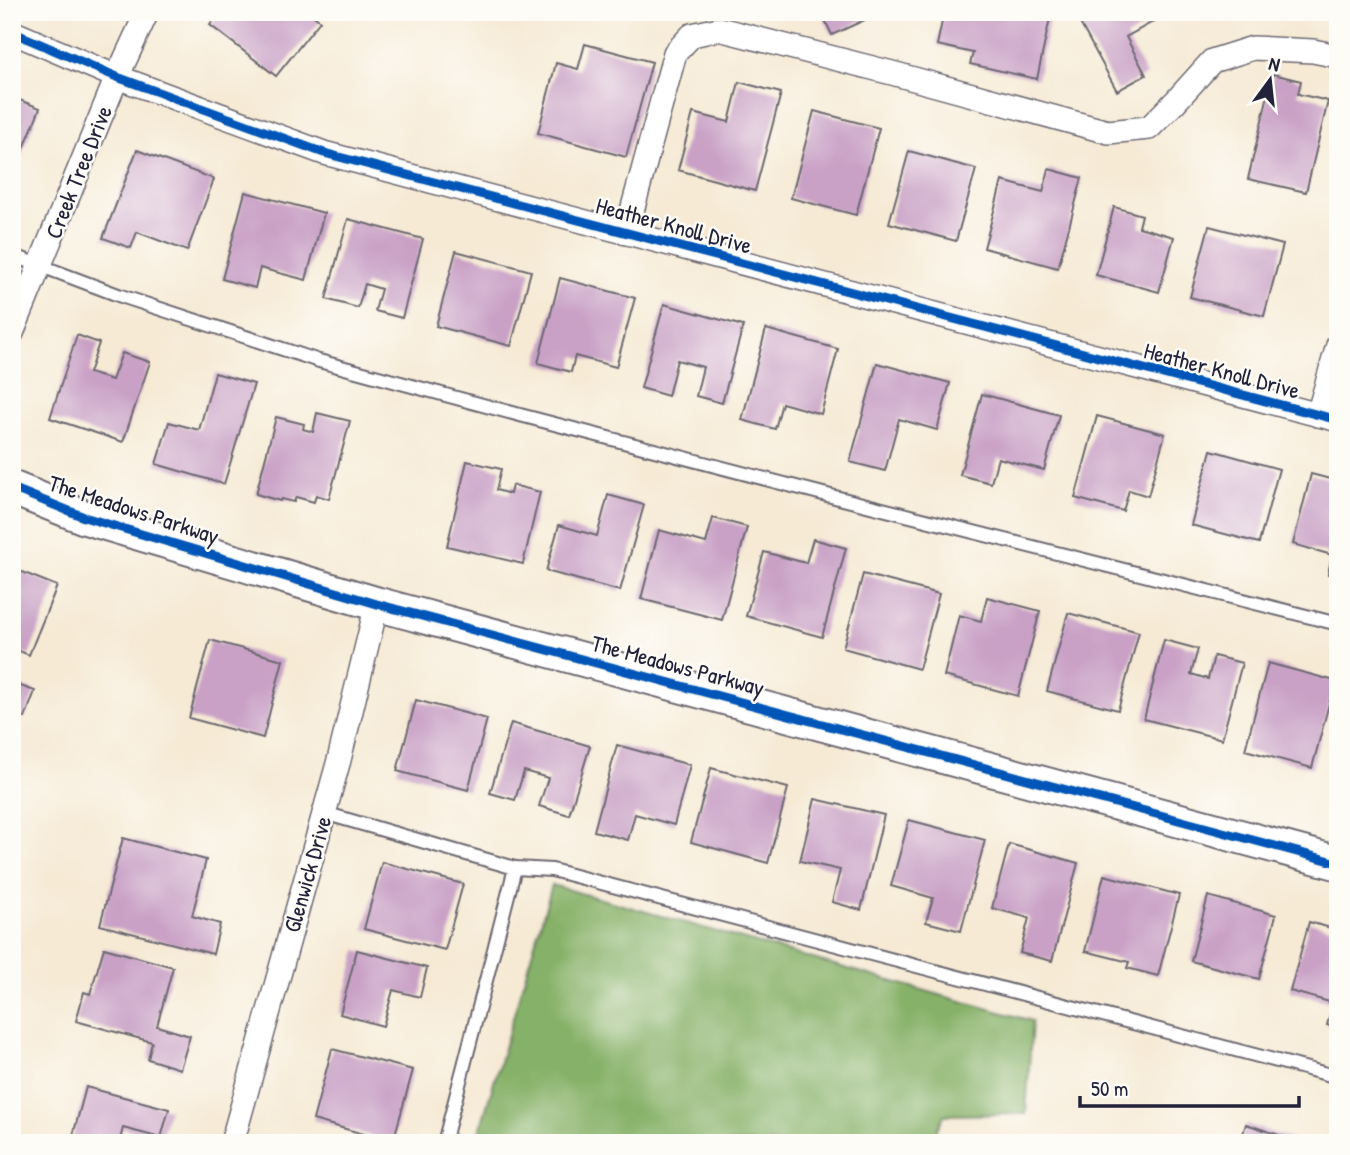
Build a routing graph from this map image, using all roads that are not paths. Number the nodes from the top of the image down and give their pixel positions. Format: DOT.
graph roads {
  1 [pos="148,12"];
  2 [pos="12,32"];
  3 [pos="1338,56"];
  4 [pos="117,77"];
  5 [pos="626,233"];
  6 [pos="12,255"];
  7 [pos="40,267"];
  8 [pos="12,333"];
  9 [pos="1338,345"];
  10 [pos="1328,418"];
  11 [pos="12,488"];
  12 [pos="377,604"];
  13 [pos="1338,624"];
  14 [pos="324,813"];
  15 [pos="1338,863"];
  16 [pos="515,868"];
  17 [pos="1338,1077"];
  18 [pos="232,1143"];
  19 [pos="444,1143"];
  1 -- 4 [label="street, Creek Tree Drive"];
  2 -- 4 [label="street, Heather Knoll Drive"];
  3 -- 5 [label="street"];
  4 -- 5 [label="street, Heather Knoll Drive"];
  4 -- 7 [label="street, Creek Tree Drive"];
  5 -- 10 [label="street, Heather Knoll Drive"];
  6 -- 7 [label="lane"];
  7 -- 8 [label="street, Creek Tree Drive"];
  7 -- 13 [label="lane"];
  9 -- 10 [label="street"];
  11 -- 12 [label="street, The Meadows Parkway"];
  12 -- 14 [label="street, Glenwick Drive"];
  12 -- 15 [label="street, The Meadows Parkway"];
  14 -- 16 [label="lane"];
  14 -- 18 [label="street, Glenwick Drive"];
  16 -- 17 [label="lane"];
  16 -- 19 [label="lane"];
}
